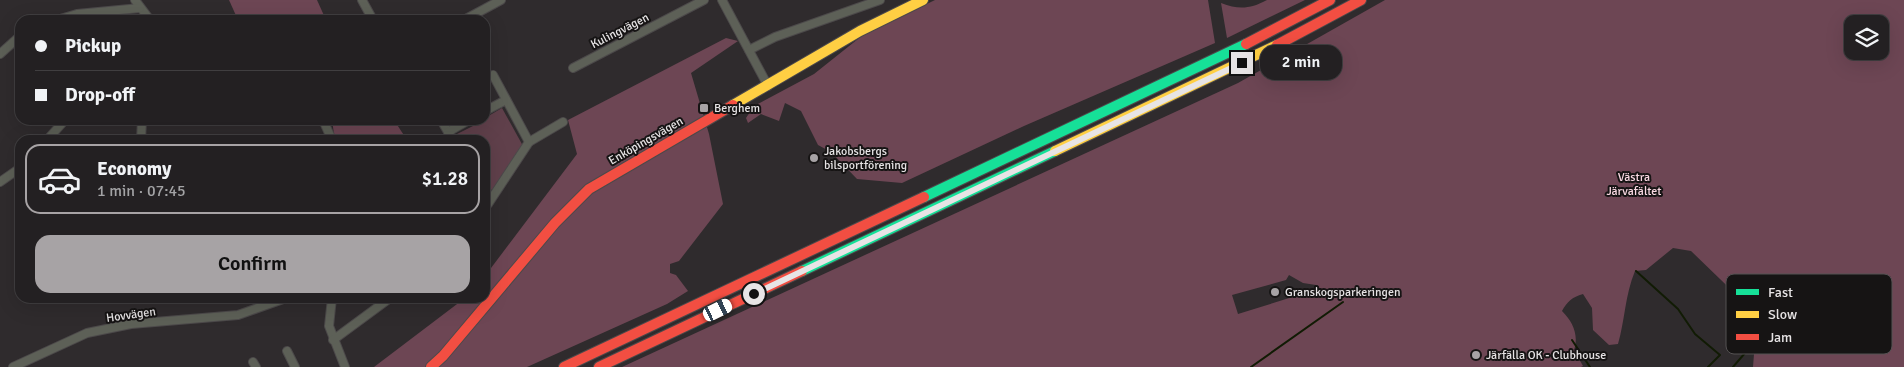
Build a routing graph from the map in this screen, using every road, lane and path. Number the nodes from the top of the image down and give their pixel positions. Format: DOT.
graph roads {
  1 [pos="135,0"];
  2 [pos="362,0"];
  3 [pos="501,0"];
  4 [pos="704,0"];
  5 [pos="722,0"];
  6 [pos="880,0"];
  7 [pos="923,0"];
  8 [pos="1330,0"];
  9 [pos="1361,0"];
  10 [pos="140,8"];
  11 [pos="74,15"];
  12 [pos="146,15"];
  13 [pos="370,15"];
  14 [pos="473,15"];
  15 [pos="15,40"];
  16 [pos="749,50"];
  17 [pos="0,54"];
  18 [pos="573,68"];
  19 [pos="493,75"];
  20 [pos="768,86"];
  21 [pos="506,100"];
  22 [pos="490,108"];
  23 [pos="562,122"];
  24 [pos="60,125"];
  25 [pos="444,125"];
  26 [pos="460,125"];
  27 [pos="448,132"];
  28 [pos="52,135"];
  29 [pos="450,135"];
  30 [pos="528,142"];
  31 [pos="15,172"];
  32 [pos="0,182"];
  33 [pos="490,197"];
  34 [pos="490,301"];
  35 [pos="272,303"];
  36 [pos="331,303"];
  37 [pos="383,303"];
  38 [pos="488,303"];
  39 [pos="333,340"];
  40 [pos="287,351"];
  41 [pos="13,367"];
  42 [pos="295,367"];
  43 [pos="345,367"];
  44 [pos="431,367"];
  45 [pos="564,367"];
  46 [pos="599,367"];
  1 -- 10 [label="street"];
  2 -- 13 [label="street"];
  3 -- 14 [label="street"];
  4 -- 18 [label="street, Kulingvägen"];
  5 -- 16 [label="street"];
  6 -- 16 [label="street"];
  7 -- 20 [label="main road, Enköpingsvägen"];
  8 -- 45 [label="main road"];
  9 -- 46 [label="main road"];
  10 -- 11 [label="street"];
  10 -- 12 [label="street"];
  15 -- 17 [label="street"];
  16 -- 20 [label="street"];
  19 -- 21 [label="street"];
  20 -- 34 [label="main road, Enköpingsvägen"];
  21 -- 22 [label="street"];
  21 -- 30 [label="street"];
  23 -- 30 [label="street"];
  24 -- 28 [label="street"];
  25 -- 27 [label="street"];
  26 -- 27 [label="street"];
  27 -- 29 [label="street"];
  30 -- 33 [label="street"];
  31 -- 32 [label="street"];
  35 -- 41 [label="street, Hovvägen"];
  36 -- 39 [label="street"];
  37 -- 39 [label="street"];
  38 -- 44 [label="main road, Enköpingsvägen"];
  39 -- 43 [label="street"];
  40 -- 42 [label="street"];
}
